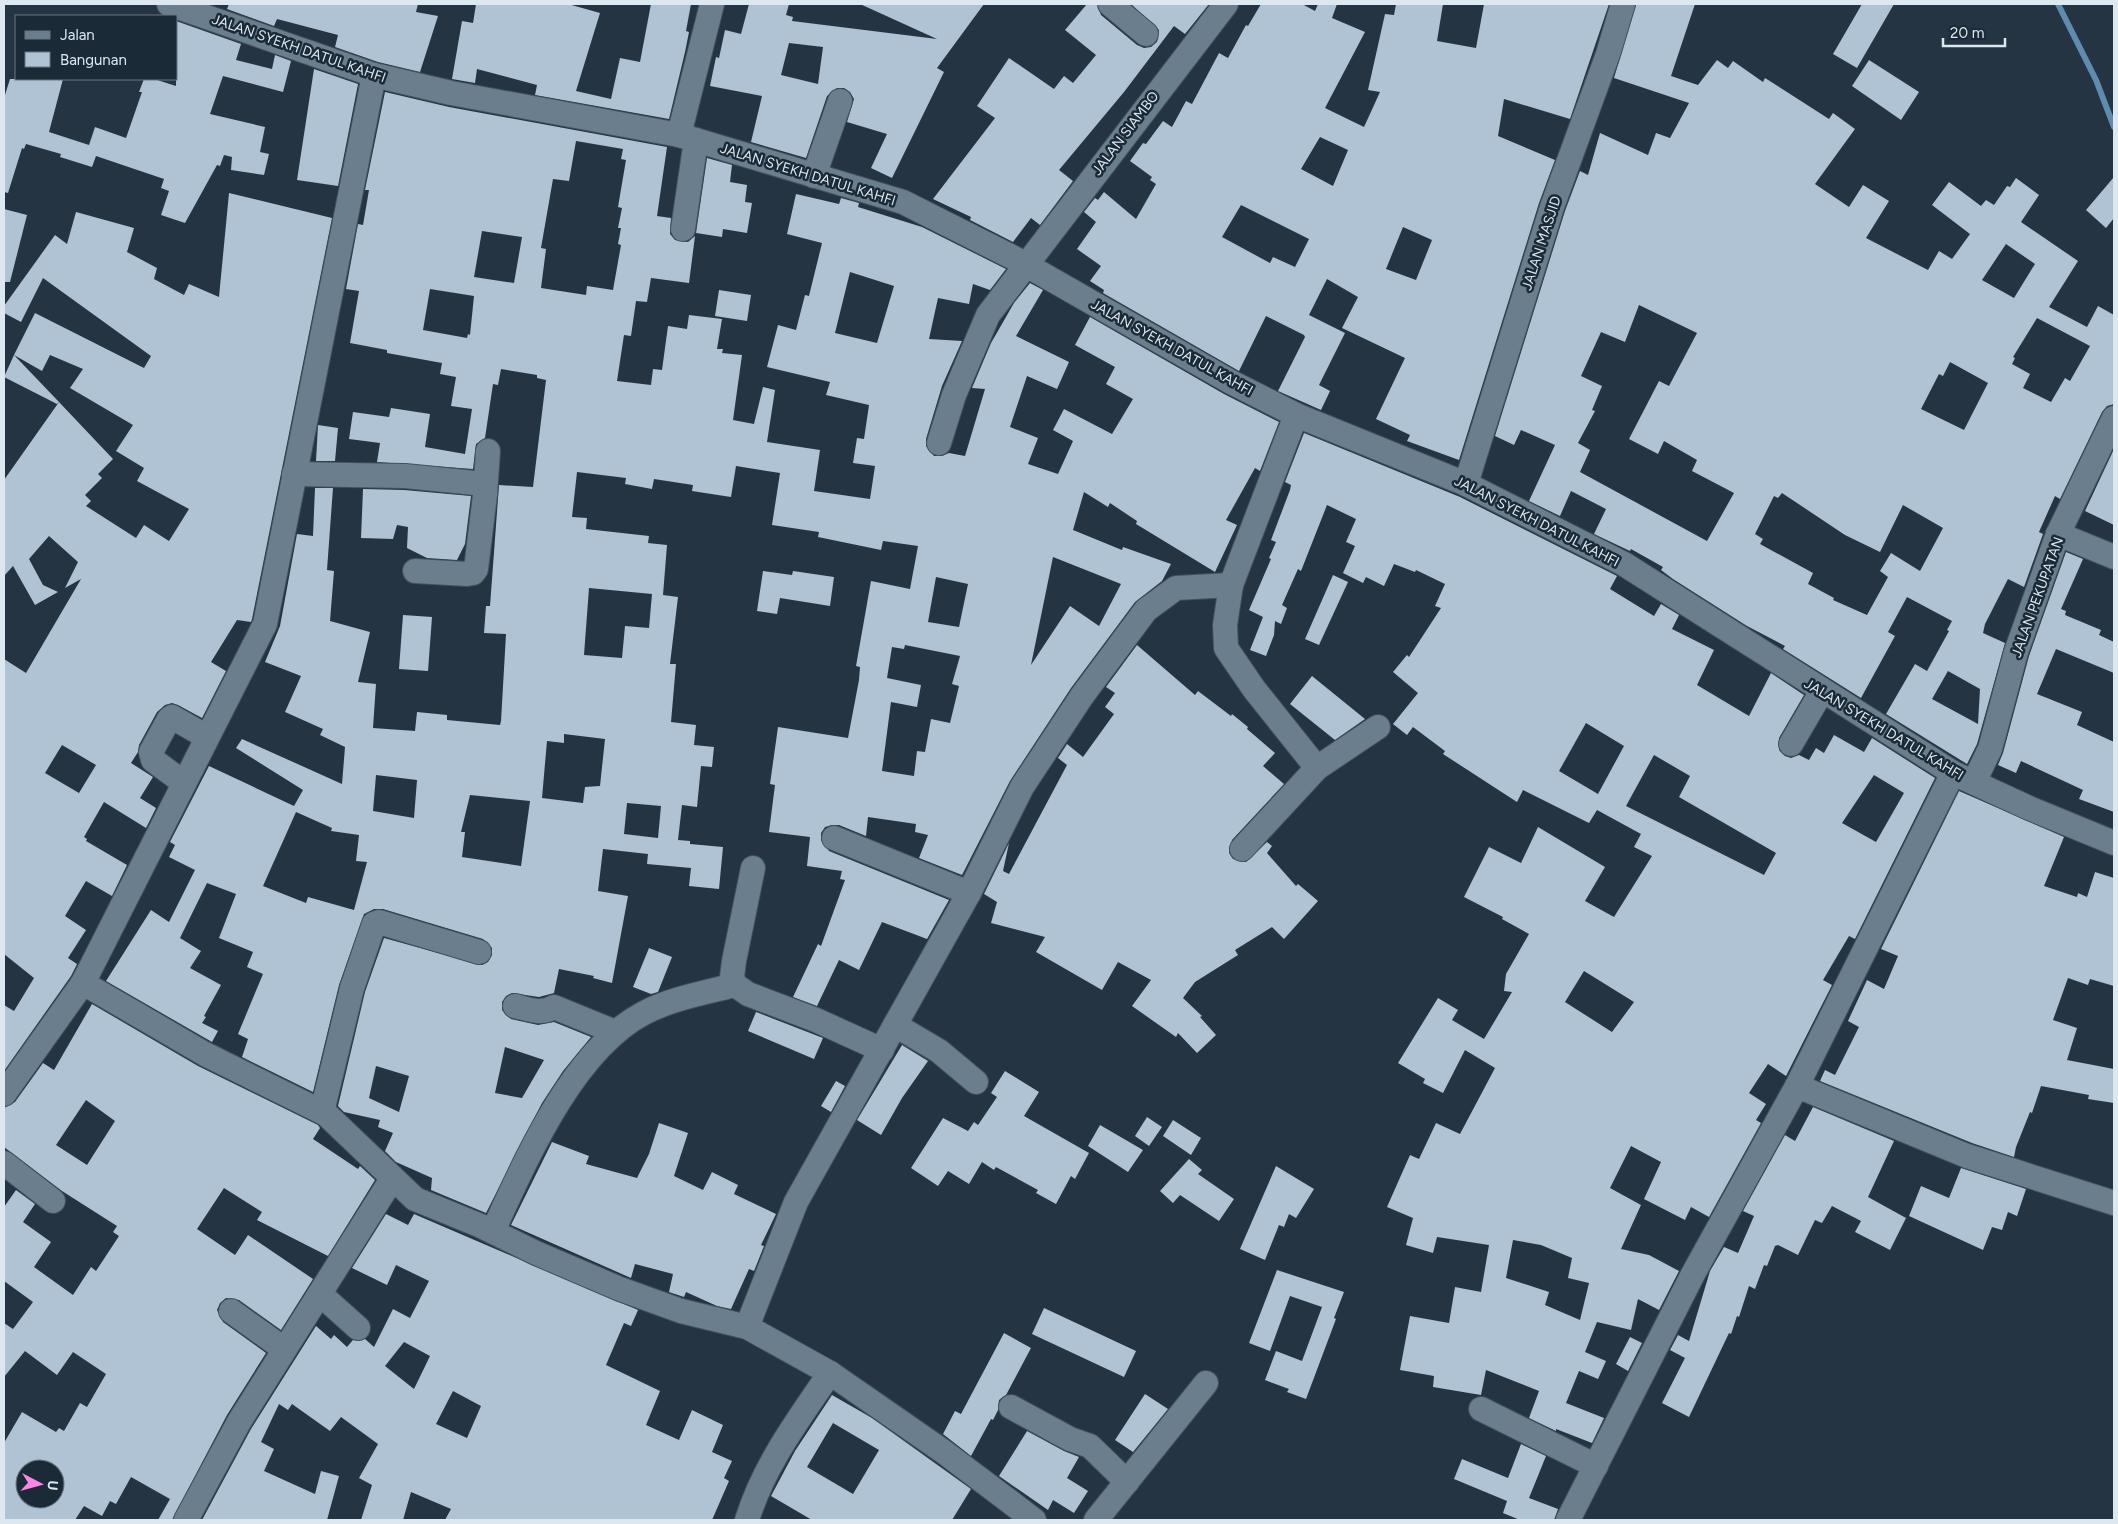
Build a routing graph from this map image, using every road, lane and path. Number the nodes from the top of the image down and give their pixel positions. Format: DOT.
graph roads {
  1 [pos="168,4"];
  2 [pos="712,4"];
  3 [pos="1110,4"];
  4 [pos="1226,4"];
  5 [pos="1623,4"];
  6 [pos="1146,34"];
  7 [pos="374,75"];
  8 [pos="840,102"];
  9 [pos="687,138"];
  10 [pos="814,176"];
  11 [pos="684,229"];
  12 [pos="1027,265"];
  13 [pos="1296,415"];
  14 [pos="2114,418"];
  15 [pos="939,443"];
  16 [pos="488,451"];
  17 [pos="294,474"];
  18 [pos="485,484"];
  19 [pos="1466,484"];
  20 [pos="2058,534"];
  21 [pos="2114,557"];
  22 [pos="415,571"];
  23 [pos="1231,584"];
  24 [pos="1822,691"];
  25 [pos="1378,727"];
  26 [pos="207,738"];
  27 [pos="1791,744"];
  28 [pos="1317,768"];
  29 [pos="1963,777"];
  30 [pos="184,783"];
  31 [pos="834,838"];
  32 [pos="2114,843"];
  33 [pos="1242,849"];
  34 [pos="753,868"];
  35 [pos="969,893"];
  36 [pos="479,952"];
  37 [pos="83,983"];
  38 [pos="735,985"];
  39 [pos="515,1006"];
  40 [pos="896,1026"];
  41 [pos="615,1032"];
  42 [pos="882,1050"];
  43 [pos="976,1082"];
  44 [pos="1797,1086"];
  45 [pos="4,1094"];
  46 [pos="322,1112"];
  47 [pos="4,1164"];
  48 [pos="392,1179"];
  49 [pos="53,1201"];
  50 [pos="2114,1203"];
  51 [pos="492,1231"];
  52 [pos="320,1294"];
  53 [pos="231,1311"];
  54 [pos="747,1327"];
  55 [pos="358,1328"];
  56 [pos="284,1349"];
  57 [pos="830,1373"];
  58 [pos="1206,1383"];
  59 [pos="1011,1407"];
  60 [pos="1481,1408"];
  61 [pos="1596,1466"];
  62 [pos="1127,1482"];
  63 [pos="186,1520"];
  64 [pos="747,1520"];
  65 [pos="1034,1520"];
  66 [pos="1096,1520"];
  67 [pos="1568,1520"];
  1 -- 7 [label="street, JALAN SYEKH DATUL KAHFI"];
  2 -- 9 [label="street"];
  3 -- 6 [label="street"];
  4 -- 12 [label="street, JALAN SIAMBO"];
  5 -- 19 [label="street, JALAN MASJID"];
  7 -- 9 [label="street, JALAN SYEKH DATUL KAHFI"];
  7 -- 17 [label="street"];
  8 -- 10 [label="street"];
  9 -- 10 [label="street, JALAN SYEKH DATUL KAHFI"];
  9 -- 11 [label="street"];
  10 -- 12 [label="street, JALAN SYEKH DATUL KAHFI"];
  12 -- 13 [label="street, JALAN SYEKH DATUL KAHFI"];
  12 -- 15 [label="street, JALAN SIAMBO"];
  13 -- 19 [label="street, JALAN SYEKH DATUL KAHFI"];
  13 -- 23 [label="street"];
  14 -- 20 [label="street, JALAN PEKUPATAN"];
  16 -- 18 [label="street"];
  17 -- 18 [label="street"];
  17 -- 26 [label="street"];
  18 -- 22 [label="street"];
  19 -- 24 [label="street, JALAN SYEKH DATUL KAHFI"];
  20 -- 21 [label="street"];
  20 -- 29 [label="street, JALAN PEKUPATAN"];
  23 -- 28 [label="street"];
  23 -- 35 [label="street"];
  24 -- 27 [label="street"];
  24 -- 29 [label="street, JALAN SYEKH DATUL KAHFI"];
  25 -- 28 [label="street"];
  26 -- 30 [label="street"];
  26 -- 30 [label="street"];
  28 -- 33 [label="street"];
  29 -- 32 [label="street, JALAN SYEKH DATUL KAHFI"];
  29 -- 44 [label="street, JALAN PEKUPATAN"];
  30 -- 37 [label="street"];
  31 -- 35 [label="street"];
  34 -- 38 [label="street"];
  35 -- 40 [label="street"];
  36 -- 46 [label="street"];
  37 -- 45 [label="street"];
  37 -- 46 [label="street"];
  38 -- 41 [label="street"];
  38 -- 42 [label="street"];
  39 -- 41 [label="street"];
  40 -- 42 [label="street"];
  40 -- 43 [label="street"];
  41 -- 51 [label="street"];
  42 -- 54 [label="street"];
  44 -- 50 [label="street"];
  44 -- 61 [label="street, JALAN PEKUPATAN"];
  46 -- 48 [label="street"];
  47 -- 49 [label="street"];
  48 -- 51 [label="street"];
  48 -- 52 [label="street"];
  51 -- 54 [label="street"];
  52 -- 55 [label="street"];
  52 -- 56 [label="street"];
  53 -- 56 [label="street"];
  54 -- 57 [label="street"];
  56 -- 63 [label="street"];
  57 -- 64 [label="street"];
  57 -- 65 [label="street"];
  58 -- 62 [label="street"];
  59 -- 62 [label="street"];
  60 -- 61 [label="street"];
  61 -- 67 [label="street, JALAN PEKUPATAN"];
  62 -- 66 [label="street"];
}
